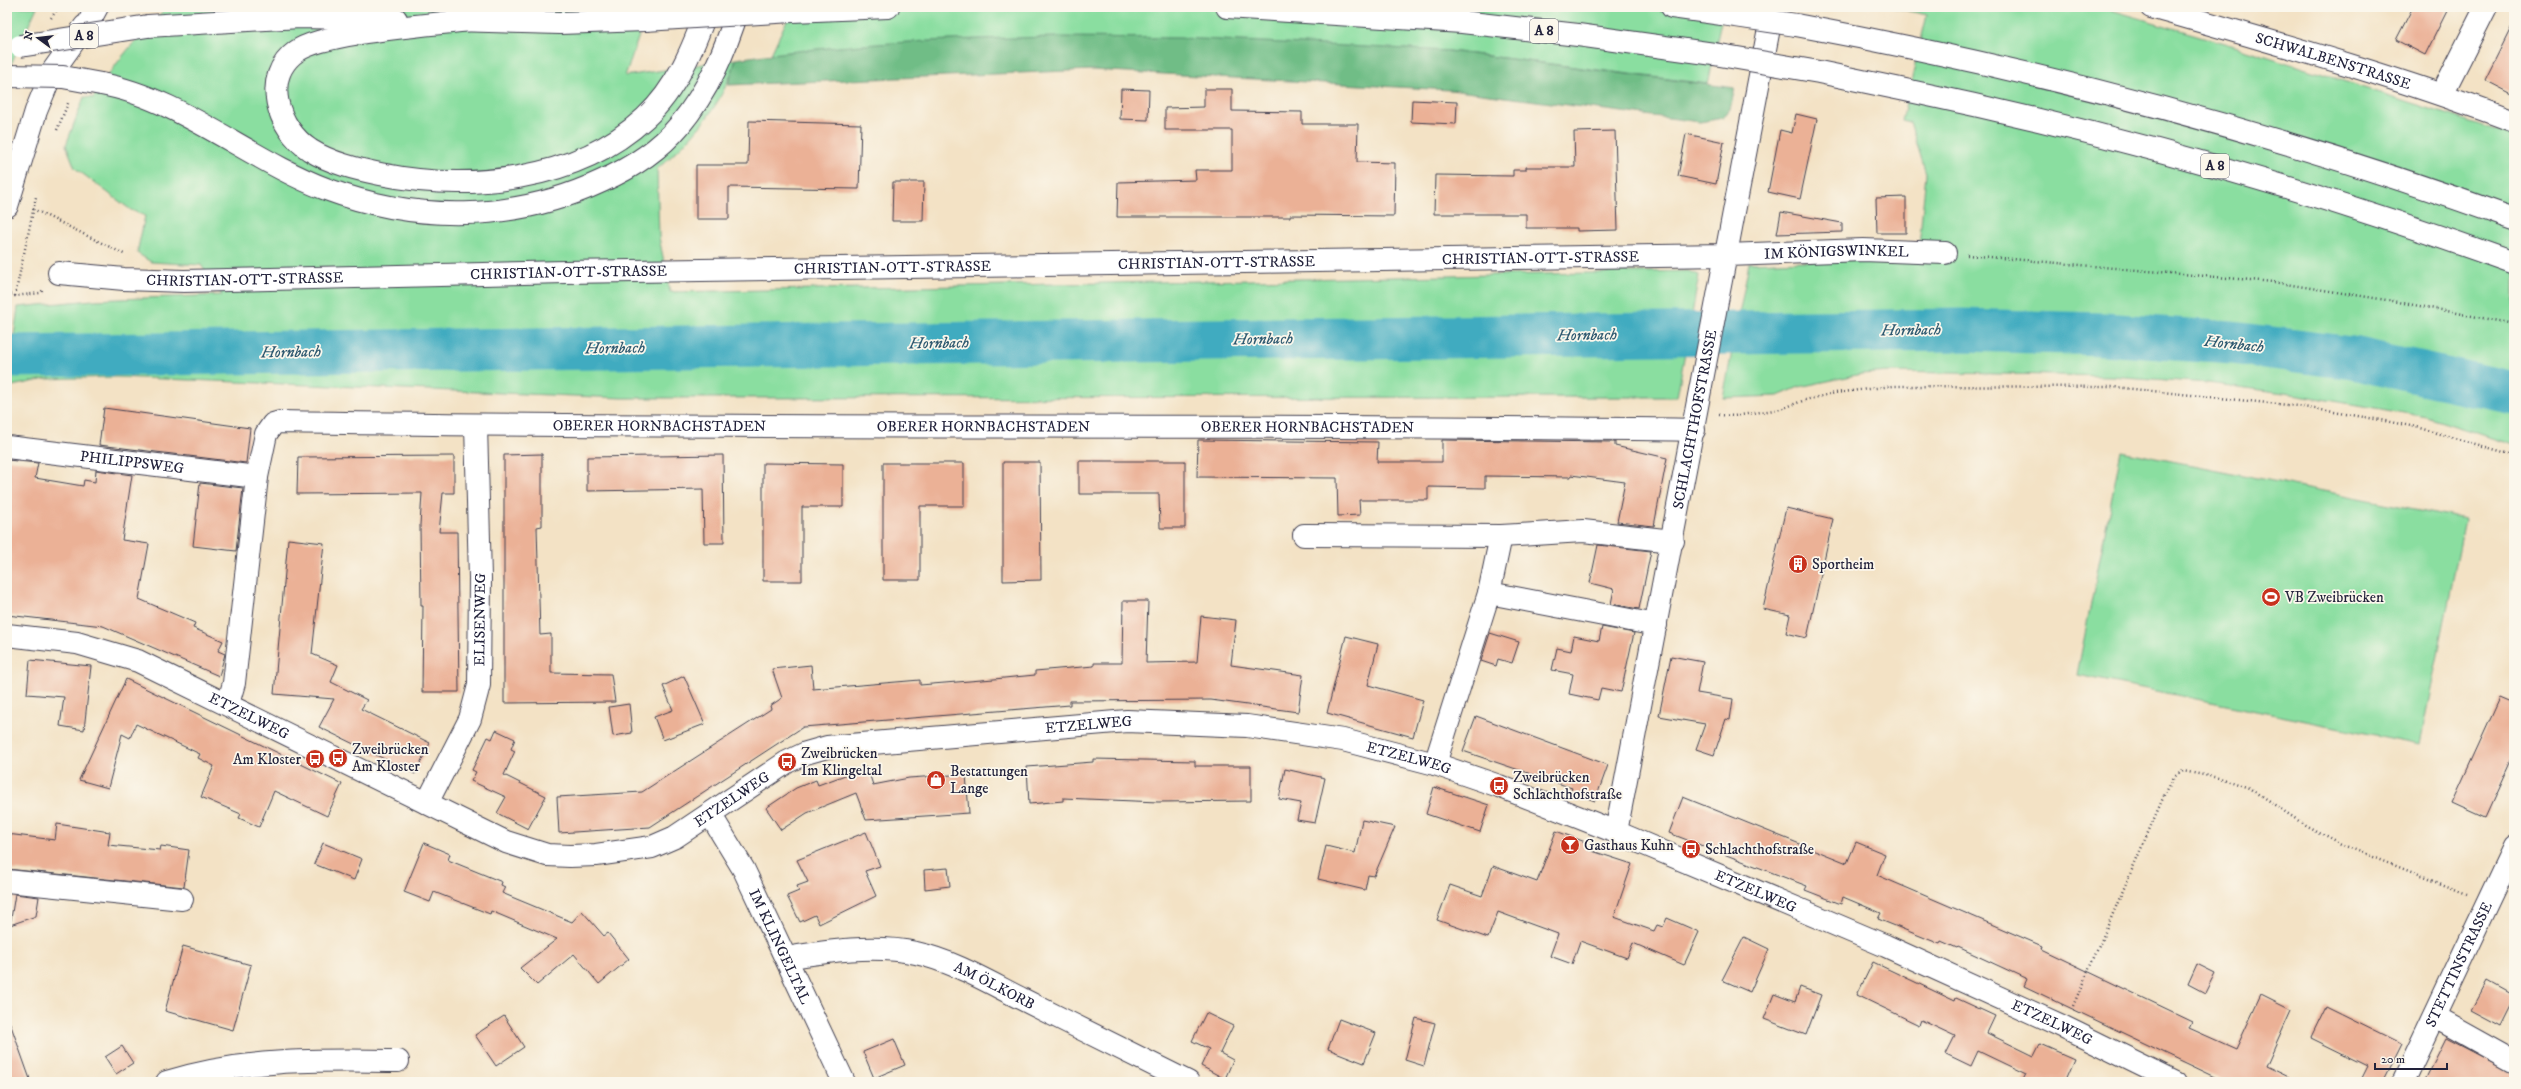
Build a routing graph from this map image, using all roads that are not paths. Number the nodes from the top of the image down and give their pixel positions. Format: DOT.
graph roads {
  1 [pos="708,7"];
  2 [pos="739,7"];
  3 [pos="888,7"];
  4 [pos="1227,7"];
  5 [pos="1672,7"];
  6 [pos="1773,7"];
  7 [pos="2151,7"];
  8 [pos="2486,7"];
  9 [pos="1731,10"];
  10 [pos="98,11"];
  11 [pos="469,20"];
  12 [pos="13,47"];
  13 [pos="7,76"];
  14 [pos="2442,94"];
  15 [pos="2514,121"];
  16 [pos="7,206"];
  17 [pos="2514,219"];
  18 [pos="1945,253"];
  19 [pos="1726,255"];
  20 [pos="2514,262"];
  21 [pos="58,273"];
  22 [pos="1697,414"];
  23 [pos="476,425"];
  24 [pos="7,447"];
  25 [pos="257,477"];
  26 [pos="1304,535"];
  27 [pos="1501,536"];
  28 [pos="1673,541"];
  29 [pos="1489,593"];
  30 [pos="1656,625"];
  31 [pos="7,635"];
  32 [pos="228,704"];
  33 [pos="1435,764"];
  34 [pos="427,803"];
  35 [pos="710,814"];
  36 [pos="1616,832"];
  37 [pos="2514,847"];
  38 [pos="2509,872"];
  39 [pos="7,881"];
  40 [pos="182,900"];
  41 [pos="786,958"];
  42 [pos="2435,1016"];
  43 [pos="398,1061"];
  44 [pos="2514,1061"];
  45 [pos="167,1082"];
  46 [pos="844,1082"];
  47 [pos="1188,1082"];
  48 [pos="2176,1082"];
  49 [pos="2403,1082"];
  1 -- 11 [label="main road"];
  2 -- 13 [label="main road, bridge"];
  3 -- 11 [label="main road, A 8, bridge"];
  4 -- 20 [label="main road, A 8, bridge"];
  5 -- 9 [label="main road"];
  6 -- 19 [label="main road, SCHLACHTHOFSTRASSE"];
  7 -- 14 [label="main road, SCHWALBENSTRASSE"];
  8 -- 14 [label="main road"];
  9 -- 17 [label="main road, bridge"];
  10 -- 16 [label="main road"];
  11 -- 12 [label="main road, A 8, bridge"];
  14 -- 15 [label="main road, SCHWALBENSTRASSE"];
  18 -- 19 [label="main road, IM KÖNIGSWINKEL"];
  19 -- 21 [label="main road, CHRISTIAN-OTT-STRASSE"];
  19 -- 22 [label="main road, SCHLACHTHOFSTRASSE"];
  22 -- 23 [label="main road, OBERER HORNBACHSTADEN"];
  22 -- 28 [label="main road, SCHLACHTHOFSTRASSE"];
  23 -- 25 [label="main road, OBERER HORNBACHSTADEN"];
  23 -- 34 [label="main road, ELISENWEG"];
  24 -- 25 [label="main road, PHILIPPSWEG"];
  25 -- 32 [label="main road"];
  26 -- 27 [label="main road"];
  27 -- 28 [label="main road"];
  27 -- 29 [label="main road"];
  28 -- 30 [label="main road, SCHLACHTHOFSTRASSE"];
  29 -- 30 [label="main road"];
  29 -- 33 [label="main road"];
  30 -- 36 [label="main road, SCHLACHTHOFSTRASSE"];
  31 -- 32 [label="main road, ETZELWEG"];
  32 -- 34 [label="main road, ETZELWEG"];
  33 -- 35 [label="main road, ETZELWEG"];
  33 -- 36 [label="main road, ETZELWEG"];
  34 -- 35 [label="main road, ETZELWEG"];
  35 -- 41 [label="main road, IM KLINGELTAL"];
  36 -- 48 [label="main road, ETZELWEG"];
  37 -- 38 [label="main road, STETTINSTRASSE"];
  38 -- 42 [label="main road, STETTINSTRASSE"];
  39 -- 40 [label="main road"];
  41 -- 46 [label="main road, IM KLINGELTAL"];
  41 -- 47 [label="main road, AM ÖLKORB"];
  42 -- 44 [label="main road"];
  42 -- 49 [label="main road, STETTINSTRASSE"];
  43 -- 45 [label="main road"];
}
